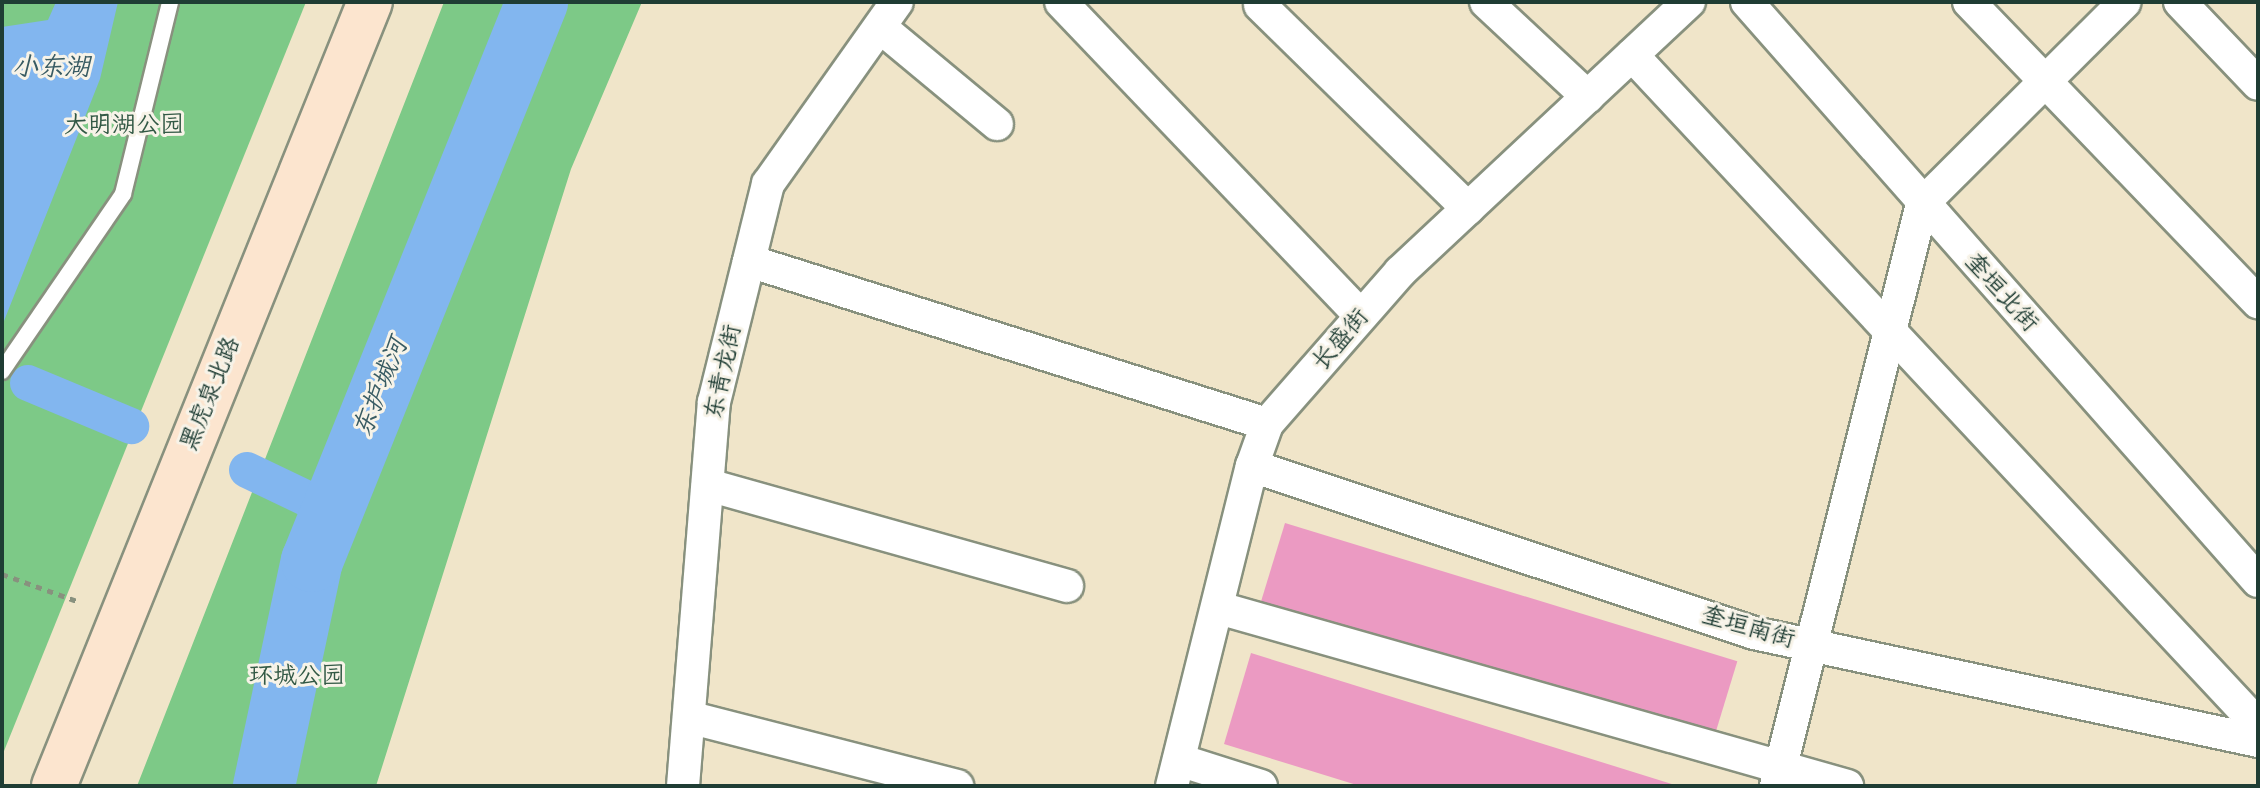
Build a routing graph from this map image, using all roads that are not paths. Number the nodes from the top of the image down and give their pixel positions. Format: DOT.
graph roads {
  1 [pos="170,2"];
  2 [pos="370,2"];
  3 [pos="1061,2"];
  4 [pos="1486,2"];
  5 [pos="1689,2"];
  6 [pos="1747,2"];
  7 [pos="1969,2"];
  8 [pos="2125,2"];
  9 [pos="2180,2"];
  10 [pos="1260,5"];
  11 [pos="888,14"];
  12 [pos="1632,55"];
  13 [pos="2046,81"];
  14 [pos="2258,84"];
  15 [pos="1588,97"];
  16 [pos="997,124"];
  17 [pos="1922,204"];
  18 [pos="1468,209"];
  19 [pos="749,261"];
  20 [pos="2258,302"];
  21 [pos="1361,316"];
  22 [pos="1891,332"];
  23 [pos="2,371"];
  24 [pos="1267,424"];
  25 [pos="1252,466"];
  26 [pos="708,485"];
  27 [pos="2258,581"];
  28 [pos="1067,586"];
  29 [pos="1219,608"];
  30 [pos="1811,645"];
  31 [pos="692,718"];
  32 [pos="2258,725"];
  33 [pos="2258,741"];
  34 [pos="1176,773"];
  35 [pos="1778,777"];
  36 [pos="54,786"];
  37 [pos="683,786"];
  38 [pos="957,786"];
  39 [pos="1261,786"];
  40 [pos="1847,786"];
  1 -- 23 [label="lane"];
  2 -- 36 [label="main road, 黑虎泉北路"];
  3 -- 21 [label="street"];
  4 -- 15 [label="street"];
  5 -- 12 [label="street, 长盛街"];
  6 -- 17 [label="street, 奎垣北街"];
  7 -- 13 [label="street"];
  8 -- 13 [label="street"];
  9 -- 14 [label="street"];
  10 -- 18 [label="street"];
  11 -- 16 [label="street"];
  11 -- 19 [label="street, 东青龙街"];
  12 -- 15 [label="street, 长盛街"];
  12 -- 22 [label="street"];
  13 -- 17 [label="street"];
  13 -- 20 [label="street"];
  15 -- 18 [label="street, 长盛街"];
  17 -- 22 [label="street"];
  17 -- 27 [label="street, 奎垣北街"];
  18 -- 21 [label="street, 长盛街"];
  19 -- 24 [label="street"];
  19 -- 26 [label="street, 东青龙街"];
  21 -- 24 [label="street, 长盛街"];
  22 -- 30 [label="street"];
  22 -- 32 [label="street"];
  24 -- 25 [label="street, 长盛街"];
  25 -- 29 [label="street, 长盛街"];
  25 -- 30 [label="street, 奎垣南街"];
  26 -- 28 [label="street"];
  26 -- 31 [label="street, 东青龙街"];
  29 -- 34 [label="street, 长盛街"];
  29 -- 35 [label="street"];
  30 -- 33 [label="street, 奎垣南街"];
  30 -- 35 [label="street"];
  31 -- 37 [label="street, 东青龙街"];
  31 -- 38 [label="street"];
  34 -- 39 [label="street"];
  35 -- 40 [label="street"];
}
